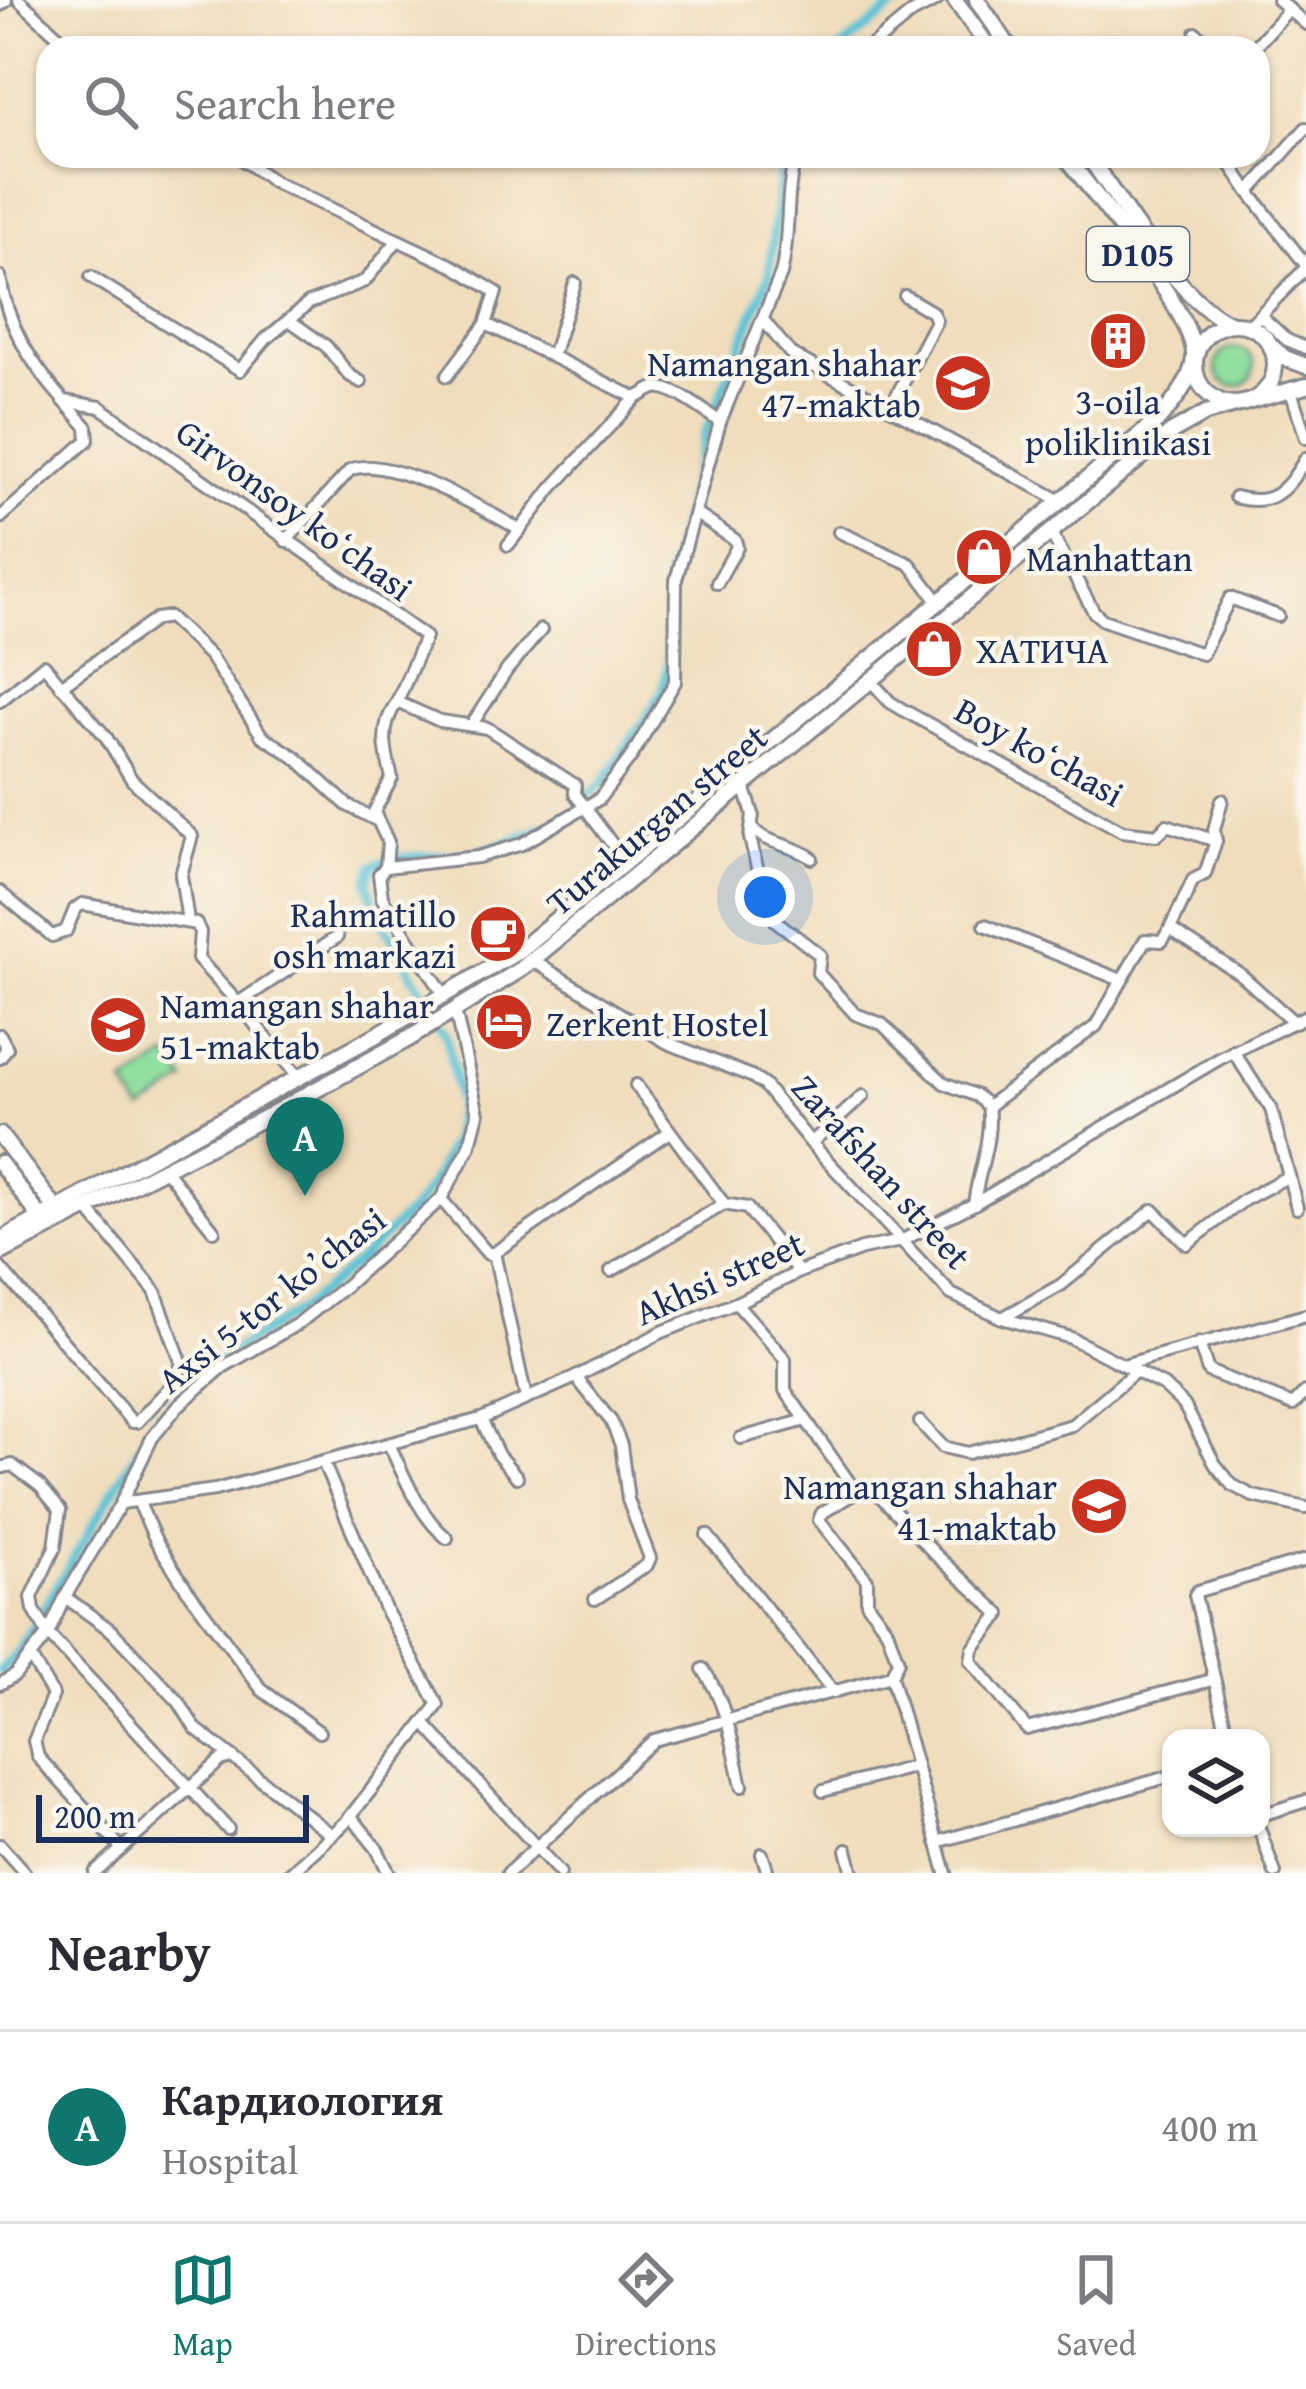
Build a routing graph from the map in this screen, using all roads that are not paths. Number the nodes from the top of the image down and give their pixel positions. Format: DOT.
graph roads {
  1 [pos="19,0"];
  2 [pos="937,0"];
  3 [pos="955,0"];
  4 [pos="977,0"];
  5 [pos="1278,0"];
  6 [pos="1289,9"];
  7 [pos="1306,23"];
  8 [pos="1196,33"];
  9 [pos="58,36"];
  10 [pos="884,36"];
  11 [pos="980,36"];
  12 [pos="1002,36"];
  13 [pos="1199,36"];
  14 [pos="1265,36"];
  15 [pos="1306,128"];
  16 [pos="254,168"];
  17 [pos="793,168"];
  18 [pos="1075,168"];
  19 [pos="1097,168"];
  20 [pos="1233,168"];
  21 [pos="1249,192"];
  22 [pos="397,241"];
  23 [pos="1306,267"];
  24 [pos="0,277"];
  25 [pos="91,277"];
  26 [pos="575,283"];
  27 [pos="905,296"];
  28 [pos="289,320"];
  29 [pos="764,320"];
  30 [pos="1254,321"];
  31 [pos="486,324"];
  32 [pos="1231,324"];
  33 [pos="1270,346"];
  34 [pos="1306,347"];
  35 [pos="552,356"];
  36 [pos="1195,360"];
  37 [pos="1306,366"];
  38 [pos="447,376"];
  39 [pos="361,382"];
  40 [pos="1298,388"];
  41 [pos="636,398"];
  42 [pos="64,401"];
  43 [pos="1243,403"];
  44 [pos="890,406"];
  45 [pos="718,421"];
  46 [pos="1306,438"];
  47 [pos="1306,458"];
  48 [pos="1235,497"];
  49 [pos="1063,502"];
  50 [pos="695,513"];
  51 [pos="0,518"];
  52 [pos="520,530"];
  53 [pos="1050,531"];
  54 [pos="839,532"];
  55 [pos="286,541"];
  56 [pos="508,545"];
  57 [pos="717,583"];
  58 [pos="939,602"];
  59 [pos="1278,616"];
  60 [pos="541,630"];
  61 [pos="870,680"];
  62 [pos="61,686"];
  63 [pos="0,700"];
  64 [pos="397,702"];
  65 [pos="472,724"];
  66 [pos="744,786"];
  67 [pos="1222,800"];
  68 [pos="583,806"];
  69 [pos="376,820"];
  70 [pos="753,828"];
  71 [pos="1216,841"];
  72 [pos="812,858"];
  73 [pos="626,862"];
  74 [pos="386,867"];
  75 [pos="0,892"];
  76 [pos="188,921"];
  77 [pos="985,925"];
  78 [pos="1170,929"];
  79 [pos="337,937"];
  80 [pos="517,952"];
  81 [pos="533,961"];
  82 [pos="1121,980"];
  83 [pos="444,996"];
  84 [pos="238,1003"];
  85 [pos="455,1010"];
  86 [pos="1300,1020"];
  87 [pos="0,1035"];
  88 [pos="1233,1052"];
  89 [pos="0,1058"];
  90 [pos="298,1077"];
  91 [pos="636,1085"];
  92 [pos="863,1096"];
  93 [pos="988,1106"];
  94 [pos="669,1132"];
  95 [pos="0,1135"];
  96 [pos="811,1143"];
  97 [pos="0,1162"];
  98 [pos="164,1168"];
  99 [pos="1289,1176"];
  100 [pos="441,1199"];
  101 [pos="724,1204"];
  102 [pos="974,1204"];
  103 [pos="86,1207"];
  104 [pos="1297,1208"];
  105 [pos="59,1213"];
  106 [pos="44,1221"];
  107 [pos="214,1231"];
  108 [pos="0,1240"];
  109 [pos="901,1241"];
  110 [pos="0,1253"];
  111 [pos="494,1253"];
  112 [pos="0,1268"];
  113 [pos="611,1271"];
  114 [pos="799,1272"];
  115 [pos="736,1303"];
  116 [pos="1306,1315"];
  117 [pos="1001,1318"];
  118 [pos="1199,1343"];
  119 [pos="1123,1365"];
  120 [pos="1136,1371"];
  121 [pos="576,1377"];
  122 [pos="1306,1393"];
  123 [pos="526,1398"];
  124 [pos="481,1420"];
  125 [pos="806,1420"];
  126 [pos="920,1422"];
  127 [pos="740,1438"];
  128 [pos="391,1446"];
  129 [pos="324,1464"];
  130 [pos="0,1468"];
  131 [pos="517,1478"];
  132 [pos="856,1492"];
  133 [pos="122,1503"];
  134 [pos="139,1503"];
  135 [pos="1306,1508"];
  136 [pos="707,1535"];
  137 [pos="447,1538"];
  138 [pos="1306,1560"];
  139 [pos="65,1597"];
  140 [pos="595,1599"];
  141 [pos="46,1631"];
  142 [pos="31,1658"];
  143 [pos="703,1669"];
  144 [pos="891,1676"];
  145 [pos="1212,1680"];
  146 [pos="0,1684"];
  147 [pos="834,1692"];
  148 [pos="727,1721"];
  149 [pos="424,1723"];
  150 [pos="1226,1729"];
  151 [pos="319,1732"];
  152 [pos="232,1757"];
  153 [pos="916,1766"];
  154 [pos="1162,1779"];
  155 [pos="742,1786"];
  156 [pos="191,1789"];
  157 [pos="823,1791"];
  158 [pos="1306,1801"];
  159 [pos="1270,1812"];
  160 [pos="351,1816"];
  161 [pos="228,1829"];
  162 [pos="332,1835"];
  163 [pos="1262,1837"];
  164 [pos="938,1842"];
  165 [pos="0,1845"];
  166 [pos="536,1846"];
  167 [pos="122,1849"];
  168 [pos="847,1850"];
  169 [pos="762,1854"];
  170 [pos="25,1873"];
  171 [pos="95,1873"];
  172 [pos="290,1873"];
  173 [pos="389,1873"];
  174 [pos="508,1873"];
  175 [pos="560,1873"];
  176 [pos="768,1873"];
  177 [pos="853,1873"];
  178 [pos="946,1873"];
  179 [pos="1275,1873"];
  1 -- 9 [label="street"];
  2 -- 10 [label="street"];
  3 -- 11 [label="main road"];
  4 -- 12 [label="main road"];
  5 -- 6 [label="street"];
  6 -- 7 [label="street"];
  6 -- 14 [label="street"];
  8 -- 13 [label="street"];
  15 -- 21 [label="street"];
  16 -- 22 [label="street"];
  17 -- 29 [label="street"];
  18 -- 36 [label="main road, D105"];
  19 -- 32 [label="main road, D105"];
  20 -- 21 [label="street"];
  21 -- 23 [label="street"];
  22 -- 28 [label="street"];
  22 -- 31 [label="street"];
  23 -- 30 [label="street"];
  24 -- 42 [label="street"];
  25 -- 28 [label="street"];
  26 -- 35 [label="street"];
  27 -- 44 [label="street"];
  28 -- 39 [label="street"];
  29 -- 44 [label="street"];
  29 -- 45 [label="street"];
  30 -- 32 [label="main road"];
  30 -- 33 [label="main road"];
  30 -- 34 [label="street"];
  31 -- 35 [label="street"];
  31 -- 38 [label="street"];
  32 -- 36 [label="main road"];
  33 -- 37 [label="main road"];
  33 -- 43 [label="main road"];
  35 -- 41 [label="street"];
  36 -- 43 [label="main road, D105"];
  36 -- 49 [label="main road, Turakurgan street"];
  40 -- 43 [label="main road, Turakurgan street"];
  40 -- 46 [label="street"];
  41 -- 45 [label="street"];
  41 -- 52 [label="street"];
  42 -- 51 [label="street"];
  42 -- 55 [label="street, Girvonsoy koʻchasi"];
  43 -- 53 [label="main road, Turakurgan street"];
  44 -- 49 [label="street"];
  45 -- 50 [label="street"];
  47 -- 48 [label="street"];
  49 -- 58 [label="main road, Turakurgan street"];
  50 -- 57 [label="street"];
  50 -- 68 [label="street"];
  52 -- 55 [label="street"];
  52 -- 56 [label="street"];
  53 -- 59 [label="street"];
  53 -- 61 [label="main road, Turakurgan street"];
  54 -- 58 [label="street"];
  55 -- 64 [label="street, Girvonsoy koʻchasi"];
  58 -- 73 [label="main road, Turakurgan street"];
  60 -- 65 [label="street"];
  61 -- 66 [label="main road, Turakurgan street"];
  61 -- 71 [label="street, Boy koʻchasi"];
  62 -- 63 [label="street"];
  62 -- 69 [label="street"];
  62 -- 76 [label="street"];
  64 -- 65 [label="street"];
  64 -- 69 [label="street"];
  65 -- 68 [label="street"];
  66 -- 70 [label="street"];
  66 -- 81 [label="main road, Turakurgan street"];
  67 -- 71 [label="street"];
  68 -- 73 [label="street"];
  68 -- 74 [label="street"];
  69 -- 74 [label="street"];
  70 -- 72 [label="street"];
  70 -- 93 [label="street"];
  71 -- 78 [label="street"];
  73 -- 80 [label="main road, Turakurgan street"];
  74 -- 83 [label="street"];
  75 -- 76 [label="street"];
  76 -- 84 [label="street"];
  77 -- 82 [label="street"];
  78 -- 82 [label="street"];
  78 -- 86 [label="street"];
  79 -- 84 [label="street"];
  80 -- 81 [label="street, Zarafshan street"];
  80 -- 83 [label="main road, Turakurgan street"];
  81 -- 85 [label="main road, Turakurgan street"];
  81 -- 96 [label="street, Zarafshan street"];
  82 -- 93 [label="street"];
  83 -- 90 [label="main road, Turakurgan street"];
  84 -- 90 [label="street"];
  85 -- 98 [label="main road, Turakurgan street"];
  85 -- 100 [label="street, Аxsi 5-tor koʼchasi"];
  86 -- 88 [label="street, Akhsi street"];
  87 -- 89 [label="street"];
  88 -- 99 [label="street"];
  88 -- 102 [label="street, Akhsi street"];
  90 -- 105 [label="main road, Turakurgan street"];
  91 -- 94 [label="street"];
  92 -- 96 [label="street"];
  93 -- 102 [label="street"];
  94 -- 101 [label="street"];
  94 -- 111 [label="street"];
  95 -- 105 [label="main road"];
  96 -- 109 [label="street, Zarafshan street"];
  97 -- 106 [label="main road"];
  98 -- 103 [label="main road, Turakurgan street"];
  98 -- 107 [label="street"];
  99 -- 104 [label="street"];
  99 -- 117 [label="street"];
  100 -- 111 [label="street"];
  100 -- 133 [label="street, Аxsi 5-tor koʼchasi"];
  101 -- 113 [label="street"];
  101 -- 114 [label="street"];
  102 -- 109 [label="street, Akhsi street"];
  103 -- 105 [label="main road, Turakurgan street"];
  103 -- 112 [label="street"];
  105 -- 106 [label="main road"];
  106 -- 108 [label="main road"];
  106 -- 110 [label="main road"];
  109 -- 114 [label="street, Akhsi street"];
  109 -- 117 [label="street, Zarafshan street"];
  111 -- 123 [label="street"];
  114 -- 115 [label="street, Akhsi street"];
  115 -- 121 [label="street, Akhsi street"];
  115 -- 125 [label="street"];
  116 -- 118 [label="street"];
  117 -- 119 [label="street, Zarafshan street"];
  118 -- 119 [label="street"];
  118 -- 122 [label="street"];
  119 -- 120 [label="street, Zarafshan street"];
  120 -- 126 [label="street"];
  120 -- 135 [label="street, Zarafshan street"];
  121 -- 123 [label="street, Akhsi street"];
  121 -- 140 [label="street"];
  123 -- 124 [label="street, Akhsi street"];
  124 -- 128 [label="street, Akhsi street"];
  124 -- 131 [label="street"];
  125 -- 127 [label="street"];
  125 -- 132 [label="street"];
  128 -- 129 [label="street, Akhsi street"];
  128 -- 137 [label="street"];
  129 -- 134 [label="street, Akhsi street"];
  129 -- 149 [label="street"];
  130 -- 141 [label="street"];
  132 -- 144 [label="street"];
  132 -- 145 [label="street"];
  133 -- 134 [label="street, Akhsi street"];
  133 -- 139 [label="street, Аxsi 5-tor koʼchasi"];
  134 -- 151 [label="street"];
  136 -- 147 [label="street"];
  138 -- 145 [label="street"];
  139 -- 141 [label="street, Аxsi 5-tor koʼchasi"];
  139 -- 152 [label="street"];
  141 -- 142 [label="street, Аxsi 5-tor koʼchasi"];
  141 -- 156 [label="street"];
  142 -- 146 [label="street, Аxsi 5-tor koʼchasi"];
  142 -- 167 [label="street"];
  143 -- 148 [label="street"];
  144 -- 147 [label="street"];
  144 -- 153 [label="street"];
  145 -- 150 [label="street"];
  147 -- 148 [label="street"];
  148 -- 155 [label="street"];
  148 -- 166 [label="street"];
  149 -- 160 [label="street"];
  149 -- 166 [label="street"];
  152 -- 156 [label="street"];
  152 -- 162 [label="street"];
  153 -- 157 [label="street"];
  153 -- 164 [label="street"];
  154 -- 164 [label="street"];
  156 -- 161 [label="street"];
  156 -- 167 [label="street"];
  158 -- 159 [label="street"];
  160 -- 162 [label="street"];
  160 -- 173 [label="street"];
  162 -- 172 [label="street"];
  163 -- 179 [label="street"];
  164 -- 178 [label="street"];
  165 -- 170 [label="street"];
  166 -- 174 [label="street"];
  166 -- 175 [label="street"];
  167 -- 171 [label="street"];
  168 -- 177 [label="street"];
  169 -- 176 [label="street"];
}
